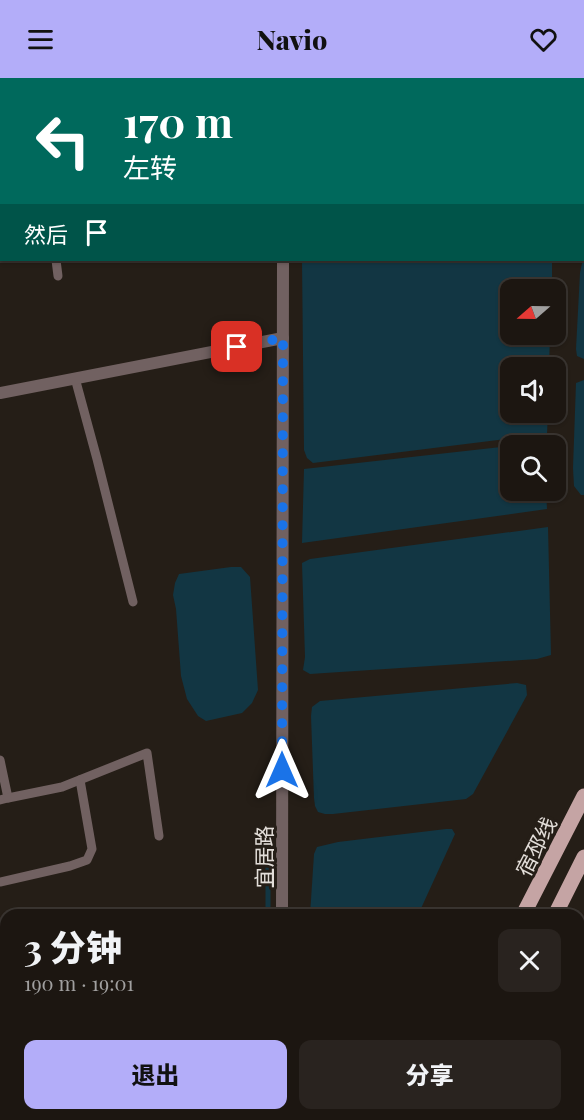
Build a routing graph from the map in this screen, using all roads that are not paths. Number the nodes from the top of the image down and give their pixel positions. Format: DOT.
graph roads {
  1 [pos="56,261"];
  2 [pos="284,261"];
  3 [pos="58,276"];
  4 [pos="283,338"];
  5 [pos="75,378"];
  6 [pos="0,393"];
  7 [pos="133,602"];
  8 [pos="0,760"];
  9 [pos="80,780"];
  10 [pos="584,796"];
  11 [pos="4,799"];
  12 [pos="159,836"];
  13 [pos="584,857"];
  14 [pos="0,882"];
  15 [pos="282,909"];
  16 [pos="526,909"];
  17 [pos="558,909"];
  1 -- 3 [label="lane"];
  2 -- 4 [label="street, 宜居路"];
  4 -- 5 [label="street"];
  4 -- 15 [label="street, 宜居路"];
  5 -- 6 [label="street"];
  5 -- 7 [label="lane"];
  8 -- 11 [label="lane"];
  9 -- 11 [label="lane"];
  9 -- 12 [label="lane"];
  9 -- 14 [label="lane"];
  10 -- 16 [label="main road, 宿邳线"];
  13 -- 17 [label="main road"];
}
